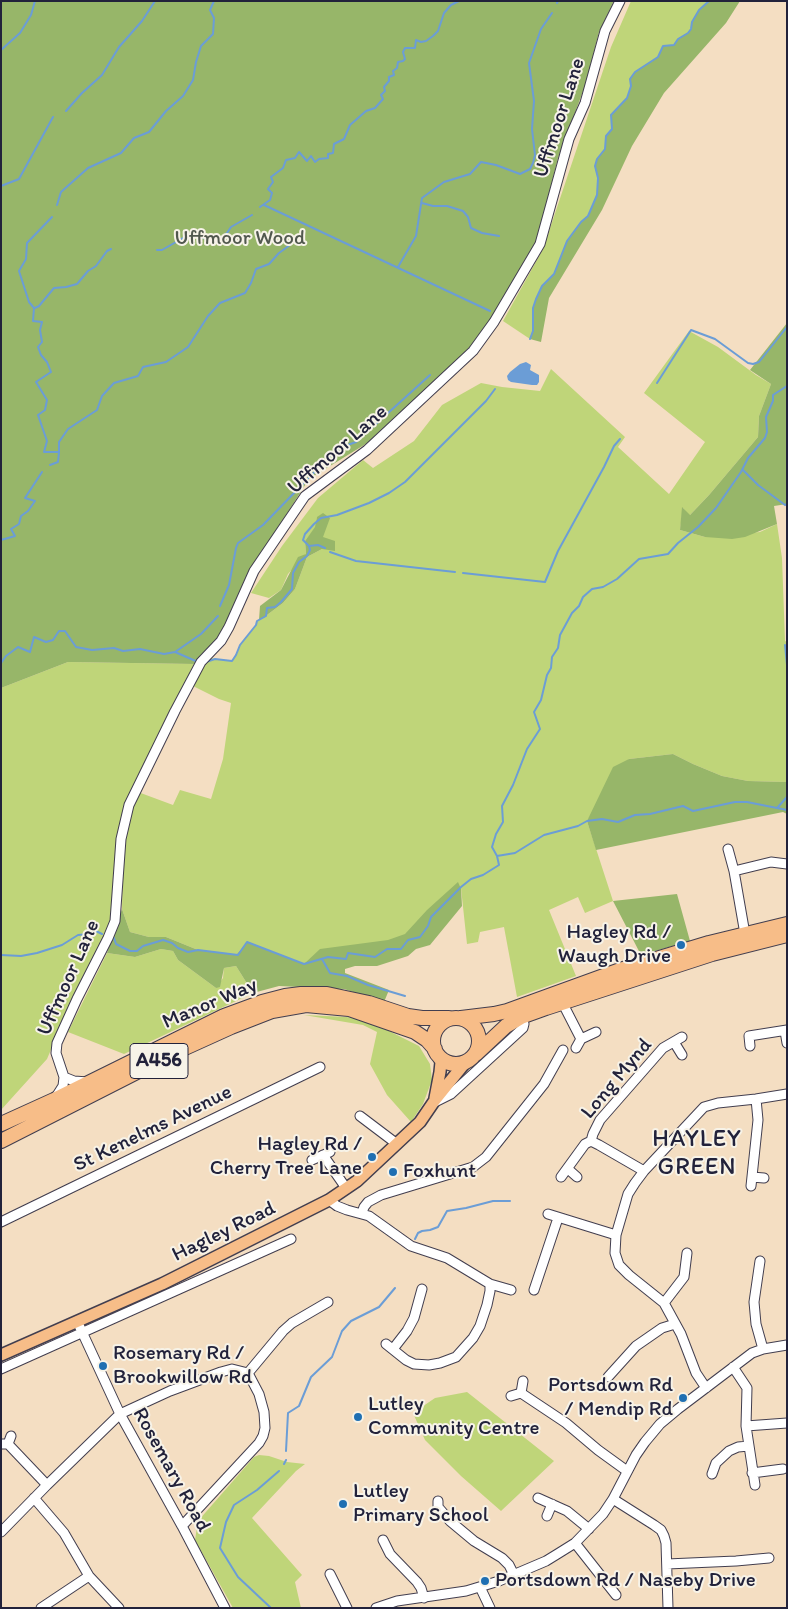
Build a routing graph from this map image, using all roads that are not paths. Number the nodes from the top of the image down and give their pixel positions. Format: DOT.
graph roads {
  1 [pos="620,1"];
  2 [pos="728,849"];
  3 [pos="787,864"];
  4 [pos="734,871"];
  5 [pos="787,924"];
  6 [pos="745,934"];
  7 [pos="787,935"];
  8 [pos="562,1002"];
  9 [pos="521,1017"];
  10 [pos="455,1018"];
  11 [pos="786,1030"];
  12 [pos="596,1032"];
  13 [pos="581,1039"];
  14 [pos="787,1043"];
  15 [pos="750,1046"];
  16 [pos="576,1048"];
  17 [pos="563,1050"];
  18 [pos="437,1052"];
  19 [pos="476,1054"];
  20 [pos="682,1055"];
  21 [pos="464,1064"];
  22 [pos="320,1067"];
  23 [pos="64,1077"];
  24 [pos="91,1082"];
  25 [pos="787,1094"];
  26 [pos="756,1099"];
  27 [pos="54,1100"];
  28 [pos="434,1102"];
  29 [pos="360,1116"];
  30 [pos="1,1124"];
  31 [pos="1,1141"];
  32 [pos="591,1141"];
  33 [pos="397,1144"];
  34 [pos="312,1160"];
  35 [pos="568,1169"];
  36 [pos="644,1171"];
  37 [pos="561,1177"];
  38 [pos="577,1177"];
  39 [pos="764,1178"];
  40 [pos="346,1188"];
  41 [pos="329,1200"];
  42 [pos="362,1213"];
  43 [pos="548,1214"];
  44 [pos="558,1218"];
  45 [pos="1,1222"];
  46 [pos="616,1235"];
  47 [pos="257,1237"];
  48 [pos="291,1239"];
  49 [pos="265,1250"];
  50 [pos="687,1253"];
  51 [pos="760,1261"];
  52 [pos="490,1284"];
  53 [pos="422,1289"];
  54 [pos="511,1290"];
  55 [pos="534,1290"];
  56 [pos="329,1301"];
  57 [pos="664,1303"];
  58 [pos="77,1321"];
  59 [pos="675,1324"];
  60 [pos="82,1333"];
  61 [pos="787,1345"];
  62 [pos="763,1348"];
  63 [pos="1,1355"];
  64 [pos="733,1367"];
  65 [pos="1,1369"];
  66 [pos="609,1371"];
  67 [pos="248,1373"];
  68 [pos="524,1381"];
  69 [pos="706,1388"];
  70 [pos="521,1392"];
  71 [pos="511,1396"];
  72 [pos="120,1414"];
  73 [pos="787,1423"];
  74 [pos="746,1426"];
  75 [pos="7,1442"];
  76 [pos="749,1446"];
  77 [pos="783,1469"];
  78 [pos="627,1471"];
  79 [pos="752,1473"];
  80 [pos="712,1474"];
  81 [pos="47,1484"];
  82 [pos="755,1485"];
  83 [pos="34,1498"];
  84 [pos="538,1498"];
  85 [pos="613,1499"];
  86 [pos="552,1504"];
  87 [pos="437,1507"];
  88 [pos="547,1516"];
  89 [pos="182,1526"];
  90 [pos="589,1529"];
  91 [pos="1,1532"];
  92 [pos="383,1540"];
  93 [pos="575,1543"];
  94 [pos="769,1558"];
  95 [pos="667,1564"];
  96 [pos="330,1574"];
  97 [pos="514,1574"];
  98 [pos="89,1576"];
  99 [pos="480,1587"];
  100 [pos="616,1595"];
  101 [pos="424,1598"];
  102 [pos="399,1604"];
  103 [pos="41,1608"];
  104 [pos="119,1608"];
  105 [pos="225,1608"];
  106 [pos="347,1608"];
  107 [pos="376,1608"];
  108 [pos="490,1608"];
  109 [pos="668,1608"];
  1 -- 23 [label="street, Uffmoor Lane"];
  2 -- 4 [label="street"];
  3 -- 4 [label="street"];
  4 -- 6 [label="street"];
  5 -- 6 [label="highway, A456"];
  6 -- 10 [label="highway, A456"];
  7 -- 8 [label="highway"];
  8 -- 9 [label="highway"];
  8 -- 13 [label="street"];
  9 -- 19 [label="highway"];
  9 -- 28 [label="street"];
  10 -- 18 [label="highway"];
  10 -- 19 [label="highway"];
  10 -- 24 [label="highway, Manor Way / A456"];
  11 -- 14 [label="street"];
  11 -- 15 [label="street"];
  12 -- 13 [label="street"];
  13 -- 16 [label="street"];
  17 -- 42 [label="street"];
  18 -- 21 [label="highway, A456"];
  18 -- 28 [label="main road, Hagley Road"];
  18 -- 31 [label="highway, Manor Way / A456"];
  19 -- 21 [label="highway"];
  20 -- 32 [label="street, Long Mynd"];
  21 -- 28 [label="main road, Hagley Road"];
  22 -- 45 [label="street, St Kenelms Avenue"];
  23 -- 24 [label="street"];
  23 -- 27 [label="street"];
  24 -- 27 [label="highway, Manor Way / A456"];
  25 -- 26 [label="street"];
  26 -- 36 [label="street"];
  26 -- 39 [label="street"];
  27 -- 30 [label="highway, Manor Way / A456"];
  28 -- 33 [label="main road, Hagley Road"];
  29 -- 33 [label="street"];
  32 -- 35 [label="street, Long Mynd"];
  32 -- 36 [label="street, Long Mynd"];
  33 -- 40 [label="main road, Hagley Road"];
  34 -- 40 [label="street"];
  35 -- 37 [label="street, Long Mynd"];
  35 -- 38 [label="street"];
  36 -- 46 [label="street"];
  40 -- 41 [label="main road, Hagley Road"];
  41 -- 42 [label="street"];
  41 -- 47 [label="main road, Hagley Road"];
  42 -- 52 [label="street"];
  43 -- 44 [label="street"];
  44 -- 46 [label="street"];
  44 -- 55 [label="street"];
  46 -- 57 [label="street"];
  47 -- 49 [label="street"];
  47 -- 58 [label="main road, Hagley Road"];
  48 -- 49 [label="street, Hagley Road"];
  49 -- 60 [label="street, Hagley Road"];
  50 -- 57 [label="street"];
  51 -- 62 [label="street"];
  52 -- 53 [label="street"];
  52 -- 54 [label="street"];
  56 -- 67 [label="street"];
  57 -- 59 [label="street"];
  58 -- 60 [label="street, Rosemary Road"];
  58 -- 63 [label="main road, Hagley Road"];
  59 -- 66 [label="street"];
  59 -- 69 [label="street"];
  60 -- 65 [label="street, Hagley Road"];
  60 -- 72 [label="street, Rosemary Road"];
  61 -- 62 [label="street"];
  62 -- 64 [label="street"];
  64 -- 69 [label="street"];
  64 -- 74 [label="street"];
  67 -- 72 [label="street"];
  67 -- 89 [label="street"];
  68 -- 70 [label="street"];
  69 -- 78 [label="street"];
  70 -- 71 [label="street"];
  70 -- 78 [label="street"];
  72 -- 81 [label="street"];
  72 -- 89 [label="street, Rosemary Road"];
  73 -- 74 [label="street"];
  74 -- 76 [label="street"];
  75 -- 81 [label="street"];
  76 -- 79 [label="street"];
  76 -- 80 [label="street"];
  77 -- 79 [label="street"];
  78 -- 85 [label="street"];
  79 -- 82 [label="street"];
  81 -- 83 [label="street"];
  83 -- 91 [label="street"];
  83 -- 98 [label="street"];
  84 -- 86 [label="street"];
  85 -- 90 [label="street"];
  85 -- 95 [label="street"];
  86 -- 88 [label="street"];
  86 -- 90 [label="street"];
  87 -- 97 [label="street"];
  89 -- 105 [label="street, Rosemary Road"];
  90 -- 93 [label="street"];
  92 -- 101 [label="street"];
  93 -- 97 [label="street"];
  93 -- 100 [label="street"];
  94 -- 95 [label="street"];
  95 -- 109 [label="street"];
  96 -- 106 [label="street"];
  97 -- 99 [label="street"];
  98 -- 103 [label="street"];
  98 -- 104 [label="street"];
  99 -- 101 [label="street"];
  99 -- 108 [label="street"];
  101 -- 102 [label="street"];
  102 -- 107 [label="street"];
}
